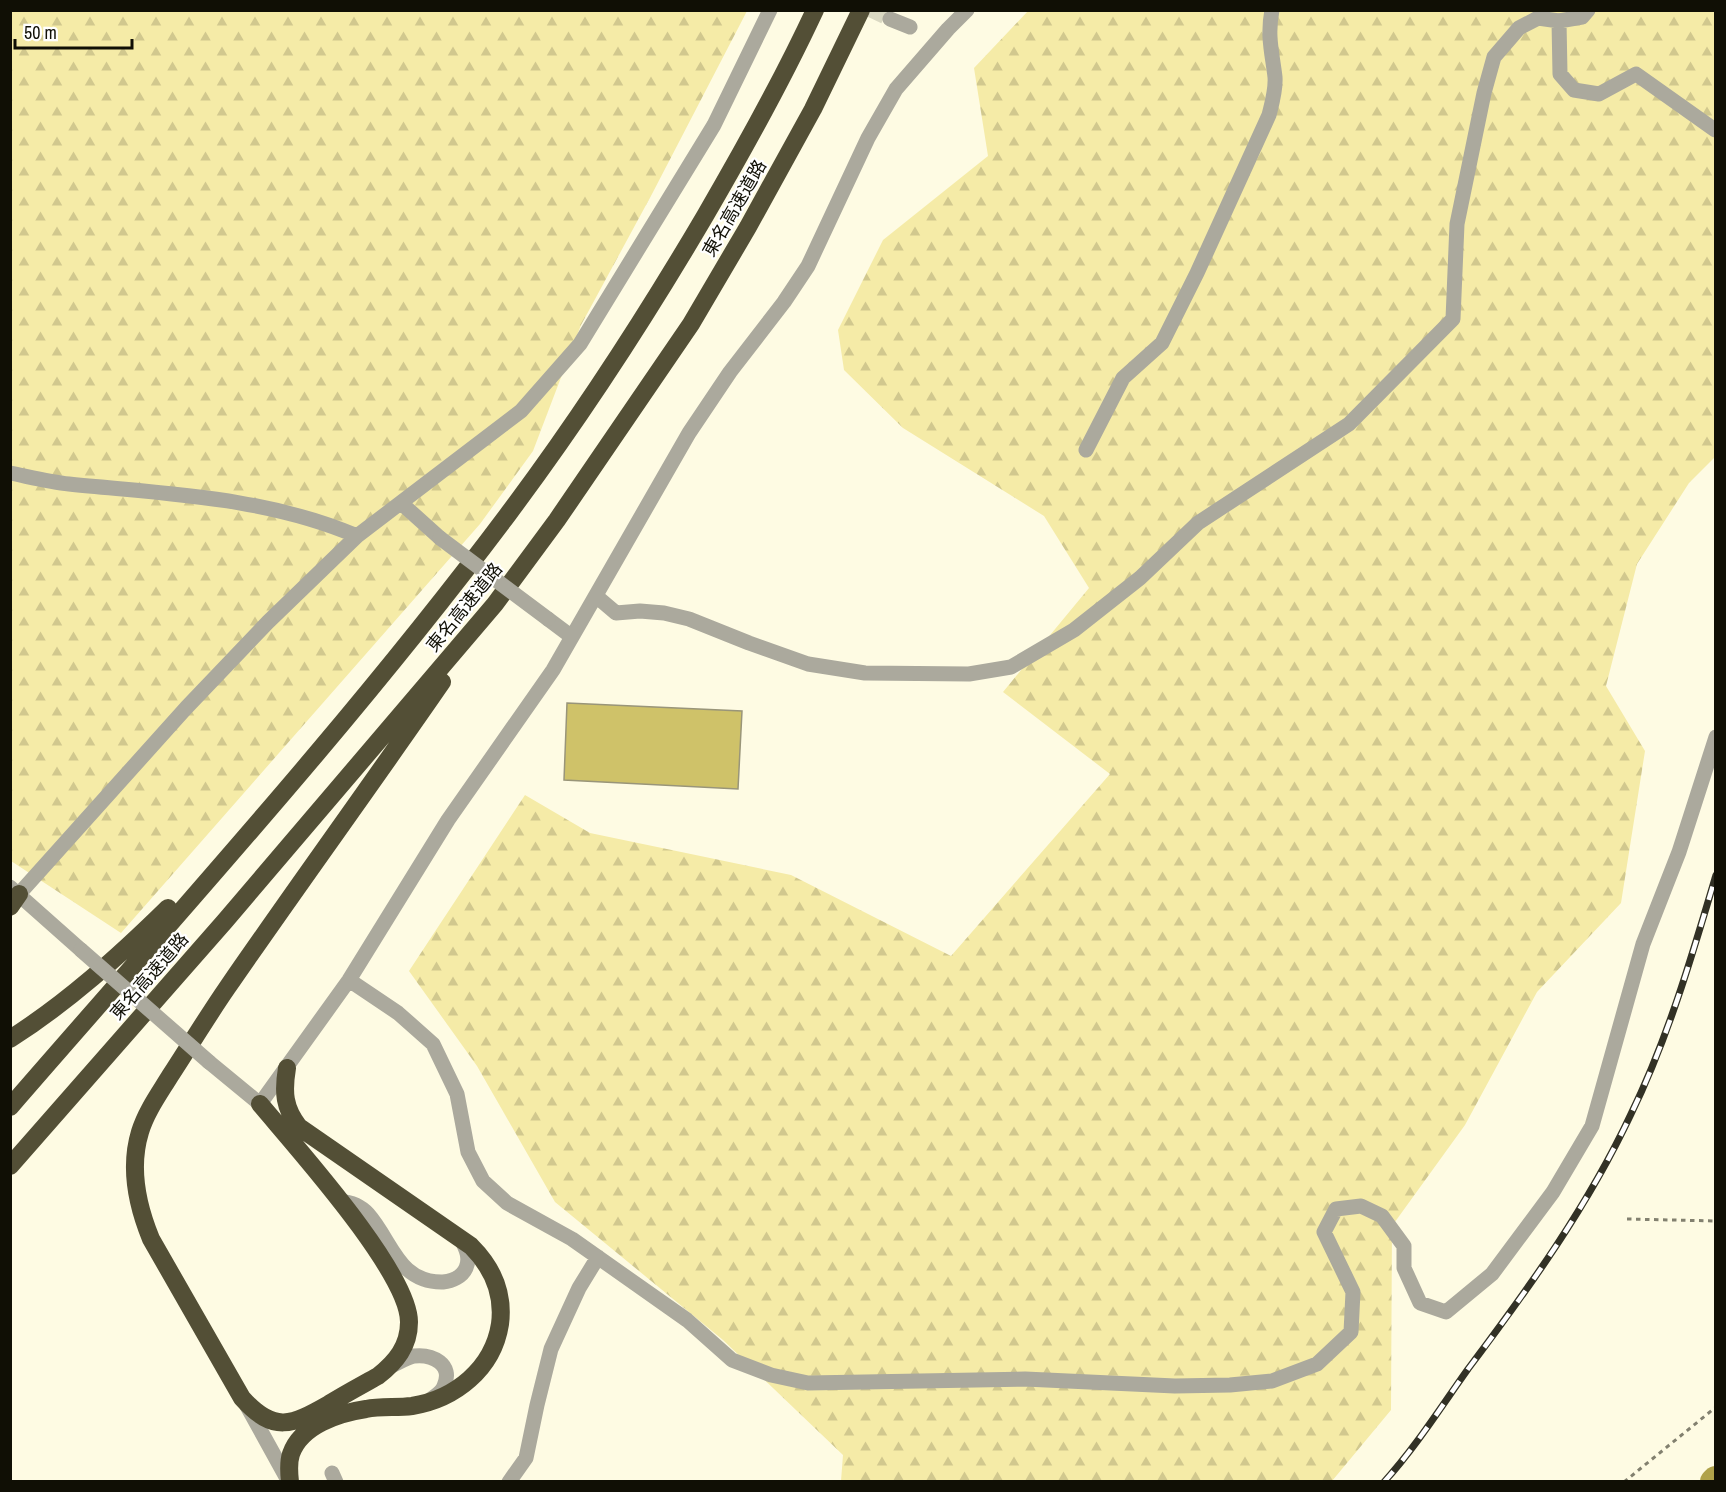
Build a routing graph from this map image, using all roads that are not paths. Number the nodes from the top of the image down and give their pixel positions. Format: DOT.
graph roads {
  1 [pos="770,10"];
  2 [pos="815,10"];
  3 [pos="861,10"];
  4 [pos="967,10"];
  5 [pos="1272,10"];
  6 [pos="1588,10"];
  7 [pos="890,19"];
  8 [pos="1559,21"];
  9 [pos="909,27"];
  10 [pos="1715,130"];
  11 [pos="1086,450"];
  12 [pos="10,473"];
  13 [pos="401,503"];
  14 [pos="357,536"];
  15 [pos="596,596"];
  16 [pos="495,604"];
  17 [pos="572,637"];
  18 [pos="1716,737"];
  19 [pos="260,819"];
  20 [pos="13,898"];
  21 [pos="349,980"];
  22 [pos="10,1039"];
  23 [pos="287,1068"];
  24 [pos="260,1104"];
  25 [pos="10,1107"];
  26 [pos="10,1166"];
  27 [pos="339,1201"];
  28 [pos="460,1238"];
  29 [pos="598,1257"];
  30 [pos="391,1366"];
  31 [pos="242,1398"];
  32 [pos="427,1403"];
  33 [pos="289,1482"];
  34 [pos="509,1482"];
  1 -- 13 [label="street"];
  2 -- 19 [label="highway, 東名高速道路"];
  3 -- 16 [label="highway, 東名高速道路"];
  4 -- 15 [label="street"];
  5 -- 11 [label="street"];
  6 -- 8 [label="street"];
  7 -- 9 [label="street"];
  8 -- 10 [label="street"];
  8 -- 15 [label="street"];
  12 -- 14 [label="street"];
  13 -- 14 [label="street"];
  13 -- 17 [label="street, bridge"];
  14 -- 20 [label="street"];
  15 -- 17 [label="street"];
  16 -- 26 [label="highway, 東名高速道路"];
  16 -- 31 [label="highway"];
  17 -- 21 [label="street"];
  18 -- 29 [label="street"];
  19 -- 22 [label="highway"];
  19 -- 25 [label="highway, 東名高速道路"];
  20 -- 24 [label="street, bridge"];
  21 -- 23 [label="street"];
  21 -- 29 [label="street"];
  23 -- 24 [label="street"];
  23 -- 28 [label="highway"];
  24 -- 27 [label="highway"];
  27 -- 28 [label="street"];
  27 -- 30 [label="highway"];
  28 -- 32 [label="highway"];
  29 -- 34 [label="street"];
  30 -- 31 [label="highway"];
  30 -- 32 [label="street"];
  31 -- 33 [label="street"];
  32 -- 33 [label="highway"];
}
